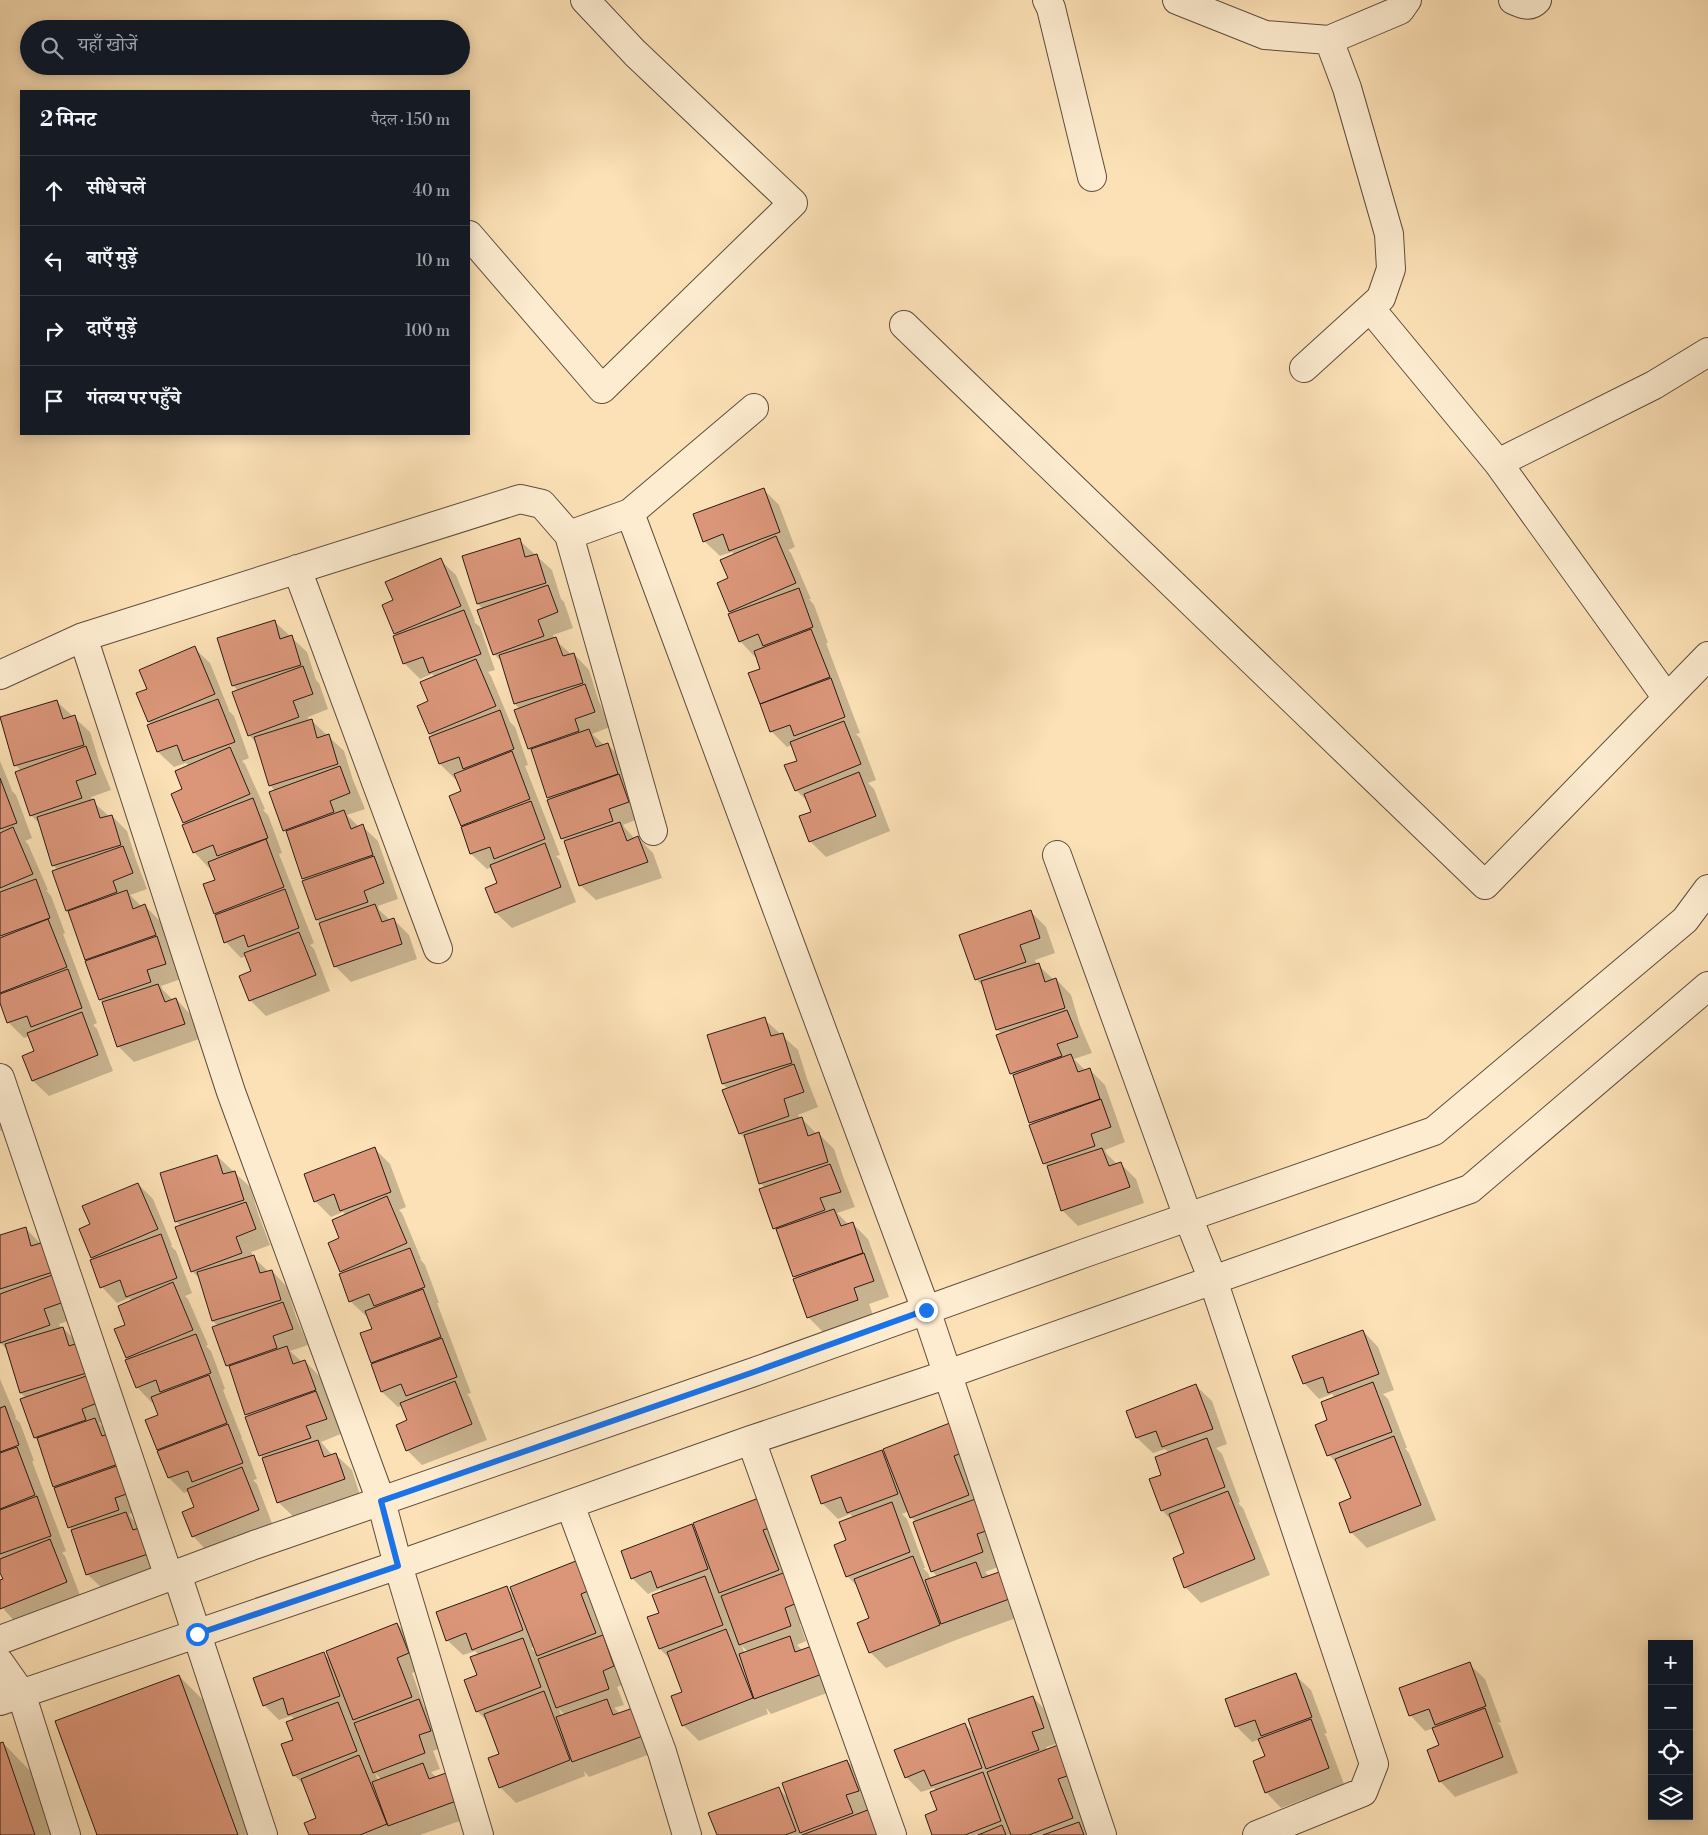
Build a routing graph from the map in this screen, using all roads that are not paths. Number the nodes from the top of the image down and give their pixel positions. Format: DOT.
graph roads {
  1 [pos="585,0"];
  2 [pos="1047,0"];
  3 [pos="1177,0"];
  4 [pos="1407,0"];
  5 [pos="1513,0"];
  6 [pos="1537,0"];
  7 [pos="1329,40"];
  8 [pos="1092,177"];
  9 [pos="470,236"];
  10 [pos="1370,308"];
  11 [pos="904,325"];
  12 [pos="1708,352"];
  13 [pos="1304,368"];
  14 [pos="754,408"];
  15 [pos="1498,463"];
  16 [pos="630,513"];
  17 [pos="569,535"];
  18 [pos="297,569"];
  19 [pos="83,638"];
  20 [pos="1708,656"];
  21 [pos="0,675"];
  22 [pos="1667,698"];
  23 [pos="653,831"];
  24 [pos="1057,855"];
  25 [pos="1708,889"];
  26 [pos="438,949"];
  27 [pos="1708,986"];
  28 [pos="0,1078"];
  29 [pos="1188,1218"];
  30 [pos="1213,1280"];
  31 [pos="926,1310"];
  32 [pos="948,1374"];
  33 [pos="751,1440"];
  34 [pos="381,1501"];
  35 [pos="570,1505"];
  36 [pos="398,1566"];
  37 [pos="173,1576"];
  38 [pos="197,1634"];
  39 [pos="0,1640"];
  40 [pos="0,1664"];
  41 [pos="11,1697"];
  42 [pos="66,1835"];
  43 [pos="263,1835"];
  44 [pos="480,1835"];
  45 [pos="687,1835"];
  46 [pos="892,1835"];
  47 [pos="1102,1835"];
  48 [pos="1257,1835"];
  1 -- 9 [label="street"];
  2 -- 8 [label="street"];
  3 -- 7 [label="street"];
  4 -- 7 [label="street"];
  5 -- 6 [label="street"];
  7 -- 10 [label="street"];
  10 -- 13 [label="street"];
  10 -- 15 [label="street"];
  11 -- 22 [label="street"];
  12 -- 15 [label="street"];
  14 -- 16 [label="street"];
  15 -- 22 [label="street"];
  16 -- 17 [label="street"];
  16 -- 31 [label="street"];
  17 -- 18 [label="street"];
  17 -- 23 [label="street"];
  18 -- 19 [label="street"];
  18 -- 26 [label="street"];
  19 -- 21 [label="street"];
  19 -- 34 [label="street"];
  20 -- 22 [label="street"];
  24 -- 29 [label="street"];
  25 -- 29 [label="street"];
  27 -- 30 [label="street"];
  28 -- 37 [label="street"];
  29 -- 30 [label="street"];
  29 -- 31 [label="street"];
  30 -- 32 [label="street"];
  30 -- 48 [label="street"];
  31 -- 32 [label="street"];
  31 -- 34 [label="street"];
  32 -- 33 [label="street"];
  32 -- 47 [label="street"];
  33 -- 35 [label="street"];
  33 -- 46 [label="street"];
  34 -- 36 [label="street"];
  34 -- 37 [label="street"];
  35 -- 36 [label="street"];
  35 -- 45 [label="street"];
  36 -- 38 [label="street"];
  36 -- 44 [label="street"];
  37 -- 38 [label="street"];
  37 -- 39 [label="street"];
  38 -- 41 [label="street"];
  38 -- 43 [label="street"];
  40 -- 41 [label="street"];
  41 -- 42 [label="street"];
}
